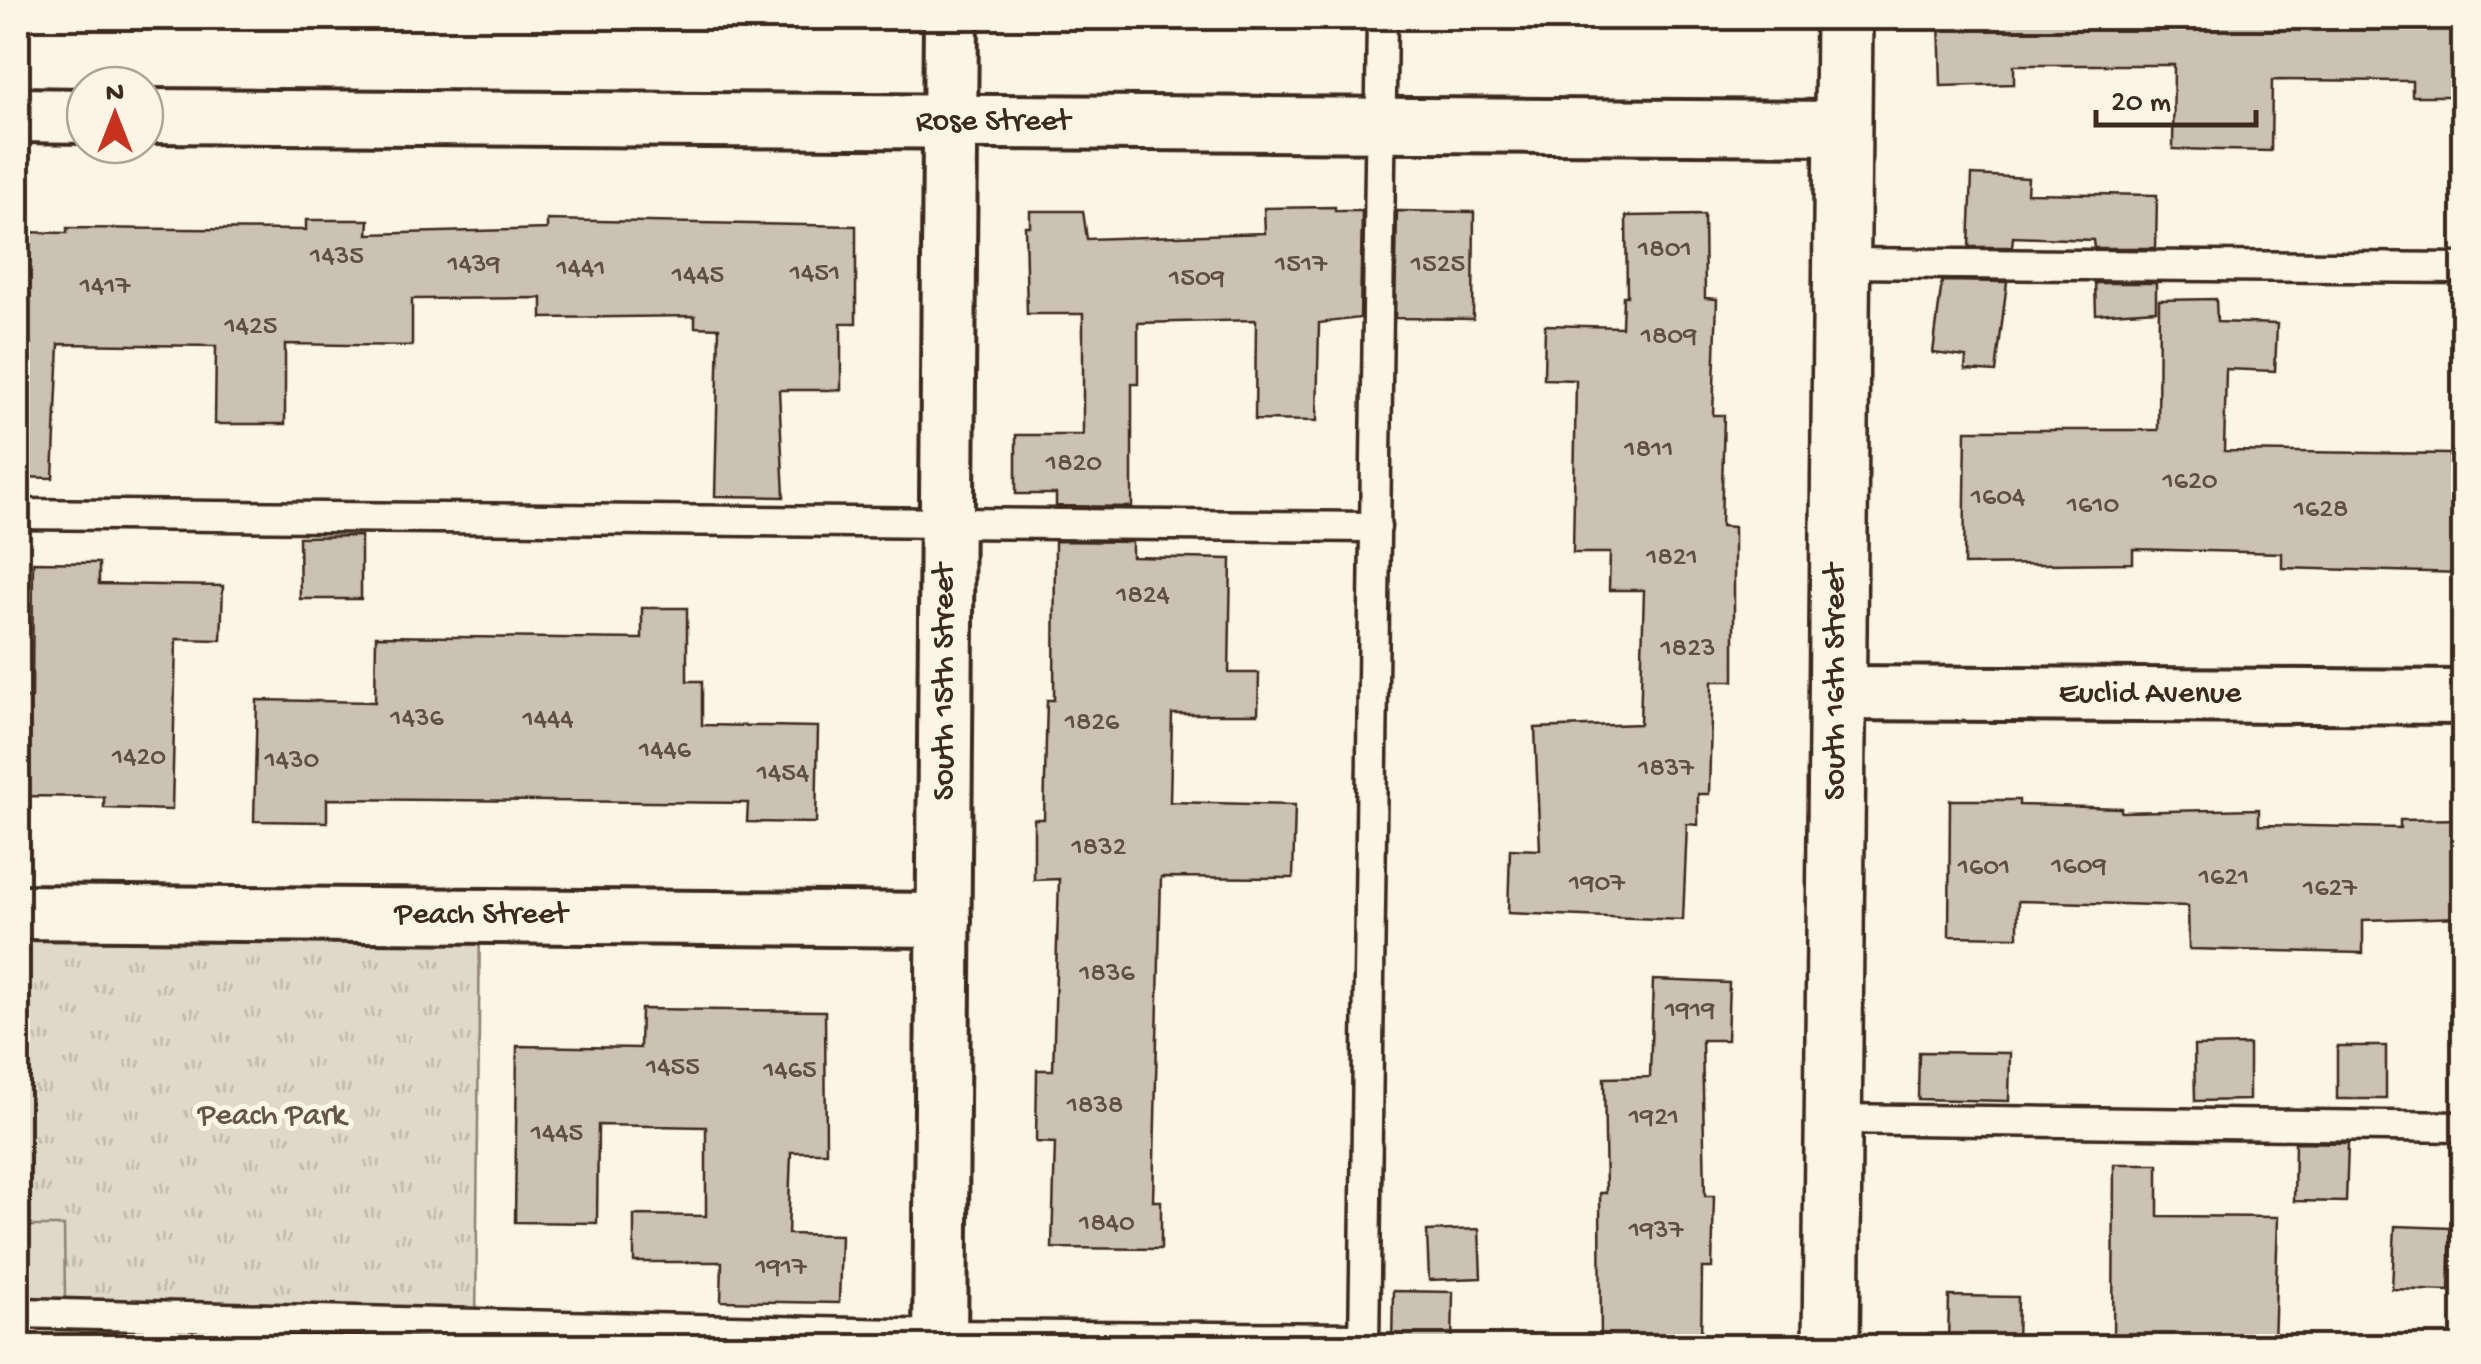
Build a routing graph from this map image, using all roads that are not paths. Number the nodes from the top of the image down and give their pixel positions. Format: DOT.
graph roads {
  1 [pos="951,18"];
  2 [pos="1382,18"];
  3 [pos="1844,18"];
  4 [pos="18,115"];
  5 [pos="65,116"];
  6 [pos="165,116"];
  7 [pos="950,124"];
  8 [pos="1381,125"];
  9 [pos="1842,128"];
  10 [pos="1840,263"];
  11 [pos="2464,268"];
  12 [pos="18,514"];
  13 [pos="947,523"];
  14 [pos="1376,526"];
  15 [pos="1837,693"];
  16 [pos="2464,697"];
  17 [pos="18,912"];
  18 [pos="944,920"];
  19 [pos="1833,1119"];
  20 [pos="2464,1127"];
  21 [pos="18,1313"];
  22 [pos="940,1341"];
  23 [pos="1364,1342"];
  24 [pos="1831,1346"];
  1 -- 7 [label="street, South 15th Street"];
  2 -- 8 [label="lane"];
  3 -- 9 [label="main road, South 16th Street"];
  4 -- 5 [label="street"];
  6 -- 7 [label="street, Rose Street"];
  7 -- 8 [label="street, Rose Street"];
  7 -- 13 [label="street, South 15th Street"];
  8 -- 9 [label="street, Rose Street"];
  8 -- 14 [label="lane"];
  9 -- 10 [label="main road, South 16th Street"];
  10 -- 11 [label="lane"];
  10 -- 15 [label="main road, South 16th Street"];
  12 -- 13 [label="lane"];
  13 -- 14 [label="lane"];
  13 -- 18 [label="street, South 15th Street"];
  14 -- 23 [label="lane"];
  15 -- 16 [label="street, Euclid Avenue"];
  15 -- 19 [label="main road, South 16th Street"];
  17 -- 18 [label="street, Peach Street"];
  18 -- 22 [label="street, South 15th Street"];
  19 -- 20 [label="lane"];
  19 -- 24 [label="main road, South 16th Street"];
  21 -- 22 [label="lane"];
  22 -- 23 [label="lane"];
}
